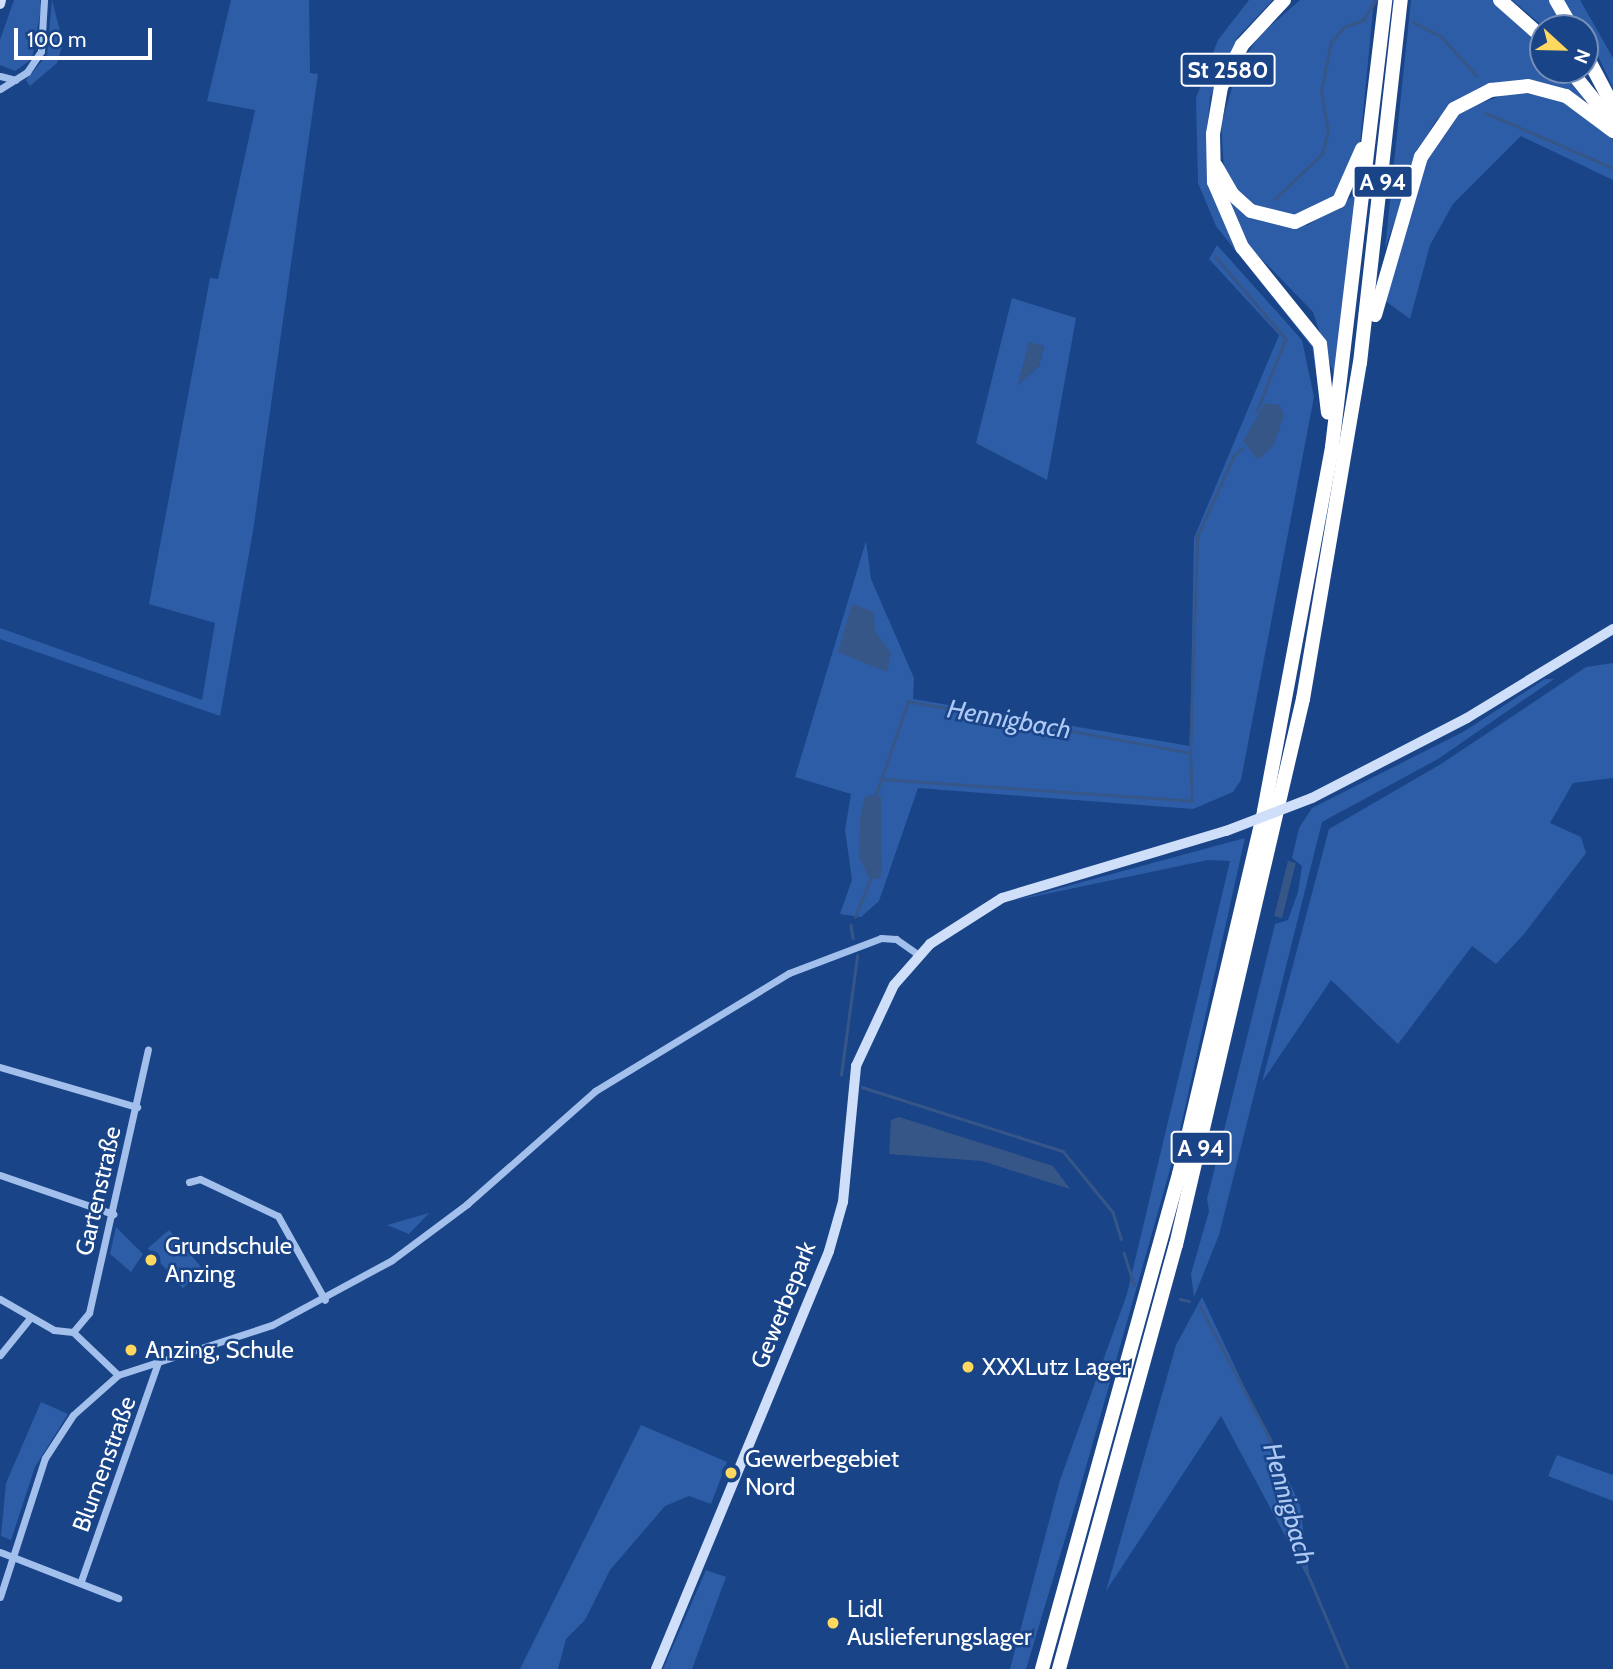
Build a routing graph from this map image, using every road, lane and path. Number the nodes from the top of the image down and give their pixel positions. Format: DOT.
graph roads {
  1 [pos="44,0"];
  2 [pos="1284,0"];
  3 [pos="1385,0"];
  4 [pos="1401,0"];
  5 [pos="1500,0"];
  6 [pos="1529,26"];
  7 [pos="0,76"];
  8 [pos="16,80"];
  9 [pos="1599,80"];
  10 [pos="1581,84"];
  11 [pos="0,89"];
  12 [pos="1376,106"];
  13 [pos="1613,106"];
  14 [pos="1613,123"];
  15 [pos="1613,131"];
  16 [pos="1213,158"];
  17 [pos="1360,363"];
  18 [pos="1332,447"];
  19 [pos="1613,629"];
  20 [pos="919,955"];
  21 [pos="148,1051"];
  22 [pos="0,1067"];
  23 [pos="136,1107"];
  24 [pos="0,1175"];
  25 [pos="189,1182"];
  26 [pos="113,1214"];
  27 [pos="0,1299"];
  28 [pos="325,1300"];
  29 [pos="30,1318"];
  30 [pos="73,1332"];
  31 [pos="0,1355"];
  32 [pos="159,1359"];
  33 [pos="118,1375"];
  34 [pos="0,1552"];
  35 [pos="12,1555"];
  36 [pos="81,1581"];
  37 [pos="0,1597"];
  38 [pos="118,1598"];
  39 [pos="656,1669"];
  40 [pos="1042,1669"];
  41 [pos="1059,1669"];
  1 -- 8 [label="street"];
  2 -- 16 [label="highway, St 2580"];
  3 -- 12 [label="highway, A 94"];
  4 -- 17 [label="highway, A 94"];
  5 -- 6 [label="highway"];
  7 -- 8 [label="street"];
  8 -- 11 [label="street"];
  9 -- 13 [label="highway"];
  10 -- 14 [label="highway"];
  12 -- 16 [label="highway"];
  12 -- 18 [label="highway, A 94"];
  15 -- 17 [label="highway"];
  16 -- 18 [label="highway"];
  17 -- 41 [label="highway, A 94"];
  18 -- 40 [label="highway, A 94"];
  19 -- 20 [label="street, Gewerbepark, bridge"];
  20 -- 28 [label="street"];
  20 -- 39 [label="street, Gewerbepark"];
  21 -- 23 [label="street, Gartenstraße"];
  22 -- 23 [label="street"];
  23 -- 26 [label="street, Gartenstraße"];
  24 -- 26 [label="street"];
  25 -- 28 [label="street"];
  26 -- 30 [label="street, Gartenstraße"];
  27 -- 29 [label="street"];
  28 -- 32 [label="street"];
  29 -- 30 [label="street"];
  29 -- 31 [label="street"];
  30 -- 33 [label="street"];
  32 -- 33 [label="street"];
  32 -- 36 [label="street, Blumenstraße"];
  33 -- 35 [label="street"];
  34 -- 35 [label="street"];
  35 -- 36 [label="street"];
  35 -- 37 [label="street"];
  36 -- 38 [label="street"];
}
